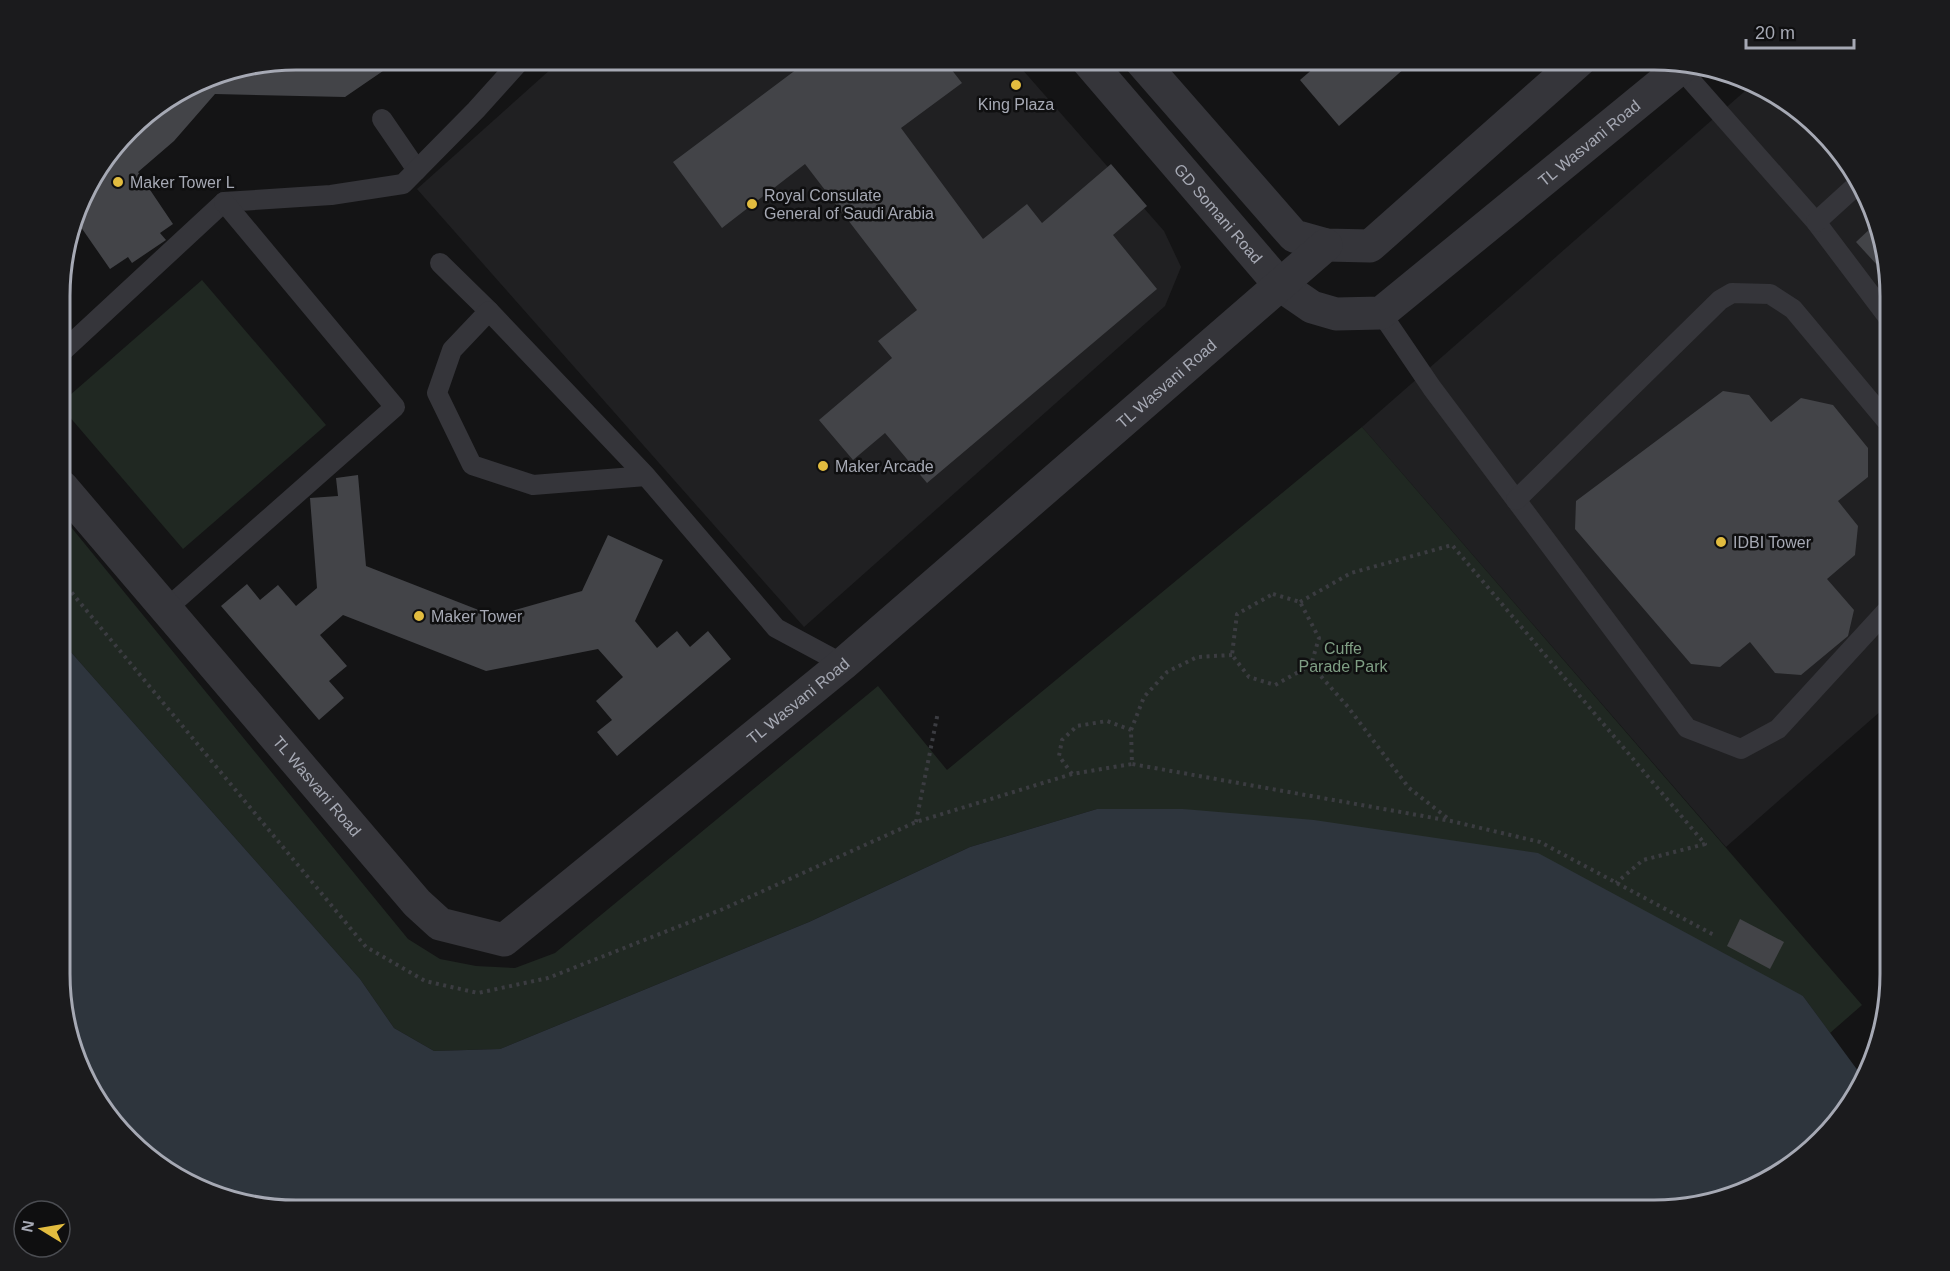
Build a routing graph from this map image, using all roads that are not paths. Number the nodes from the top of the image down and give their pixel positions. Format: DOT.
graph roads {
  1 [pos="512,70"];
  2 [pos="1095,70"];
  3 [pos="1149,70"];
  4 [pos="1569,70"];
  5 [pos="1676,72"];
  6 [pos="1687,73"];
  7 [pos="381,119"];
  8 [pos="417,170"];
  9 [pos="1852,189"];
  10 [pos="224,202"];
  11 [pos="1816,222"];
  12 [pos="1326,245"];
  13 [pos="440,263"];
  14 [pos="1280,285"];
  15 [pos="1880,307"];
  16 [pos="489,311"];
  17 [pos="1381,313"];
  18 [pos="70,345"];
  19 [pos="1880,412"];
  20 [pos="646,476"];
  21 [pos="70,497"];
  22 [pos="1516,500"];
  23 [pos="165,610"];
  24 [pos="1880,618"];
  25 [pos="843,664"];
  1 -- 8 [label="lane"];
  2 -- 14 [label="street, GD Somani Road"];
  3 -- 12 [label="street"];
  4 -- 12 [label="street"];
  5 -- 17 [label="street, TL Wasvani Road"];
  6 -- 11 [label="lane"];
  7 -- 8 [label="lane"];
  8 -- 10 [label="lane"];
  9 -- 11 [label="lane"];
  10 -- 18 [label="lane"];
  10 -- 23 [label="lane"];
  11 -- 15 [label="lane"];
  12 -- 14 [label="street, TL Wasvani Road"];
  13 -- 16 [label="lane"];
  14 -- 17 [label="street, GD Somani Road"];
  14 -- 25 [label="street, TL Wasvani Road"];
  16 -- 20 [label="lane"];
  16 -- 20 [label="lane"];
  17 -- 22 [label="lane"];
  19 -- 22 [label="lane"];
  20 -- 25 [label="lane"];
  21 -- 23 [label="street, TL Wasvani Road"];
  22 -- 24 [label="lane"];
  23 -- 25 [label="street, TL Wasvani Road"];
}
